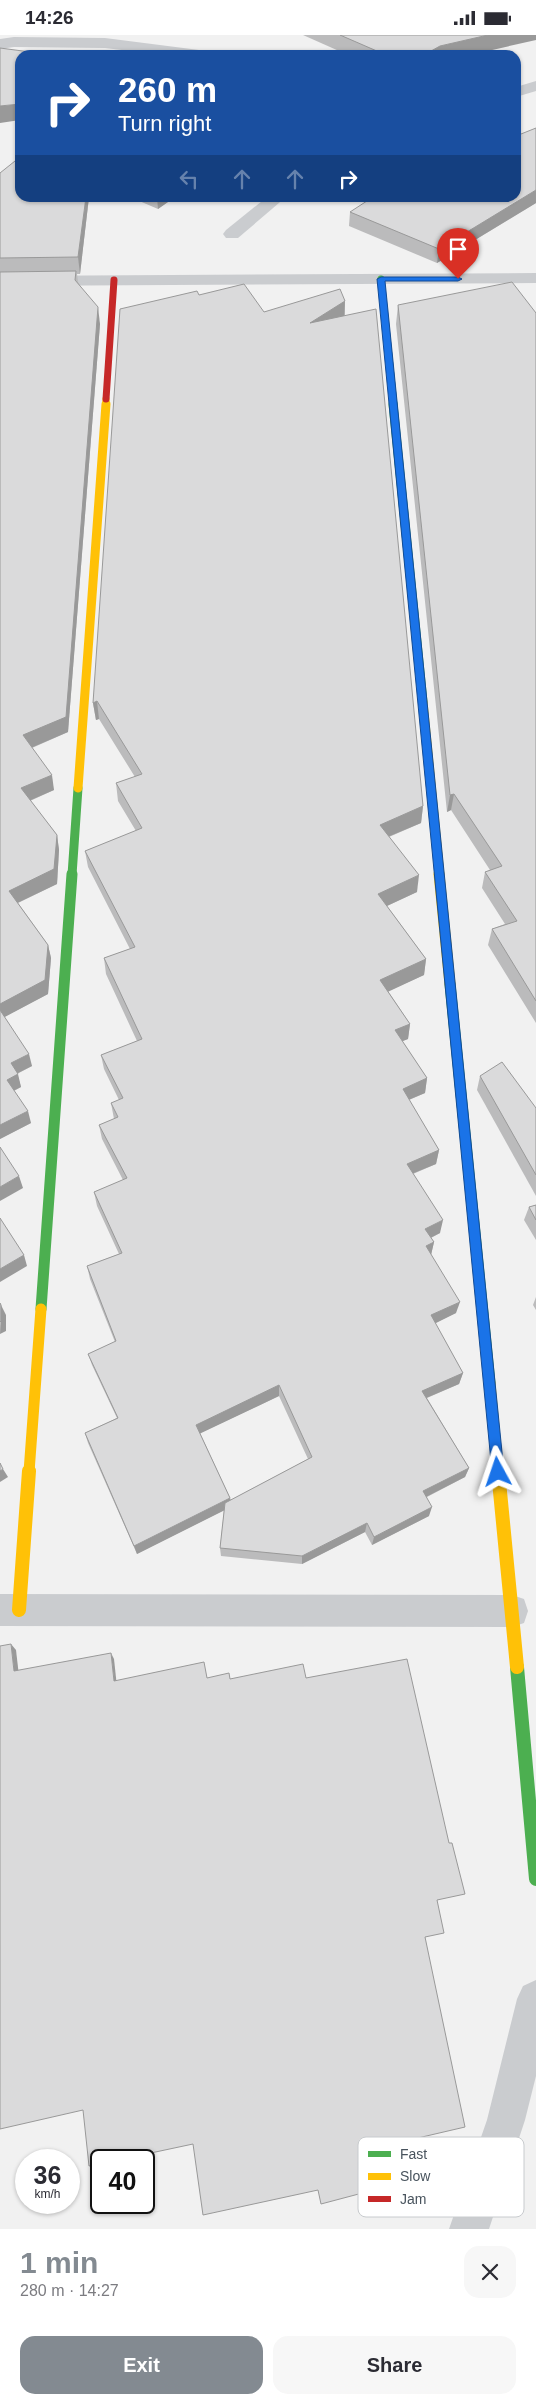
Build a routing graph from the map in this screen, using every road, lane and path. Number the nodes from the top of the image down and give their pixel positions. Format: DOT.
graph roads {
  1 [pos="0,44"];
  2 [pos="160,50"];
  3 [pos="536,86"];
  4 [pos="521,90"];
  5 [pos="272,202"];
  6 [pos="232,234"];
  7 [pos="536,278"];
  8 [pos="381,279"];
  9 [pos="114,280"];
  10 [pos="0,281"];
  11 [pos="9,1610"];
  12 [pos="512,1611"];
  13 [pos="536,1879"];
  14 [pos="536,1999"];
  15 [pos="500,2137"];
  16 [pos="473,2217"];
  17 [pos="469,2229"];
  1 -- 2 [label="street"];
  3 -- 4 [label="street"];
  5 -- 6 [label="street"];
  7 -- 8 [label="street"];
  8 -- 9 [label="street"];
  8 -- 12 [label="street"];
  9 -- 10 [label="street"];
  9 -- 11 [label="street"];
  11 -- 12 [label="street"];
  12 -- 13 [label="street"];
  14 -- 15 [label="street"];
  16 -- 17 [label="street"];
}
